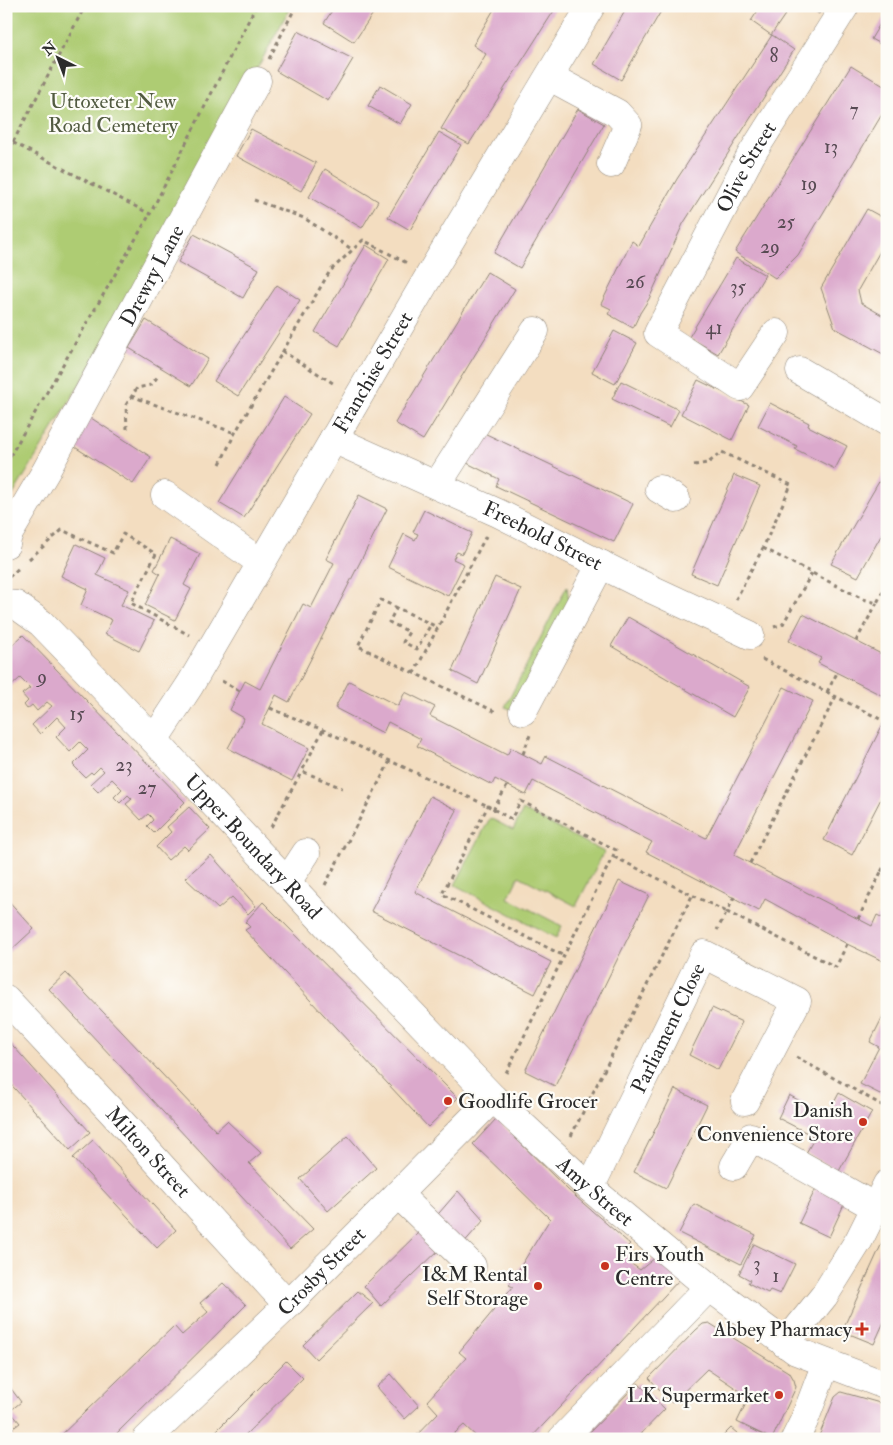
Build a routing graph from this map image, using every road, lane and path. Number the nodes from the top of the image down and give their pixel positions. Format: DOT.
graph roads {
  1 [pos="85,6"];
  2 [pos="256,6"];
  3 [pos="296,6"];
  4 [pos="591,6"];
  5 [pos="845,6"];
  6 [pos="550,77"];
  7 [pos="257,81"];
  8 [pos="6,139"];
  9 [pos="13,142"];
  10 [pos="612,164"];
  11 [pos="254,200"];
  12 [pos="150,214"];
  13 [pos="353,250"];
  14 [pos="413,266"];
  15 [pos="535,331"];
  16 [pos="776,333"];
  17 [pos="282,352"];
  18 [pos="800,371"];
  19 [pos="159,375"];
  20 [pos="340,387"];
  21 [pos="131,396"];
  22 [pos="887,422"];
  23 [pos="127,430"];
  24 [pos="235,433"];
  25 [pos="333,438"];
  26 [pos="6,463"];
  27 [pos="220,464"];
  28 [pos="694,465"];
  29 [pos="437,485"];
  30 [pos="165,496"];
  31 [pos="498,513"];
  32 [pos="6,544"];
  33 [pos="762,548"];
  34 [pos="27,561"];
  35 [pos="260,562"];
  36 [pos="601,564"];
  37 [pos="20,567"];
  38 [pos="812,573"];
  39 [pos="6,579"];
  40 [pos="887,582"];
  41 [pos="877,603"];
  42 [pos="6,604"];
  43 [pos="397,608"];
  44 [pos="724,623"];
  45 [pos="431,624"];
  46 [pos="437,627"];
  47 [pos="750,635"];
  48 [pos="856,641"];
  49 [pos="212,648"];
  50 [pos="414,673"];
  51 [pos="837,673"];
  52 [pos="827,692"];
  53 [pos="836,696"];
  54 [pos="270,708"];
  55 [pos="520,719"];
  56 [pos="884,721"];
  57 [pos="323,730"];
  58 [pos="154,740"];
  59 [pos="523,754"];
  60 [pos="390,761"];
  61 [pos="302,770"];
  62 [pos="507,786"];
  63 [pos="342,788"];
  64 [pos="488,806"];
  65 [pos="494,810"];
  66 [pos="887,842"];
  67 [pos="258,850"];
  68 [pos="887,851"];
  69 [pos="306,853"];
  70 [pos="614,857"];
  71 [pos="887,861"];
  72 [pos="750,863"];
  73 [pos="881,872"];
  74 [pos="887,876"];
  75 [pos="288,882"];
  76 [pos="692,896"];
  77 [pos="734,898"];
  78 [pos="312,909"];
  79 [pos="727,912"];
  80 [pos="858,919"];
  81 [pos="847,944"];
  82 [pos="704,954"];
  83 [pos="564,956"];
  84 [pos="6,999"];
  85 [pos="775,1044"];
  86 [pos="493,1098"];
  87 [pos="745,1101"];
  88 [pos="887,1108"];
  89 [pos="560,1159"];
  90 [pos="734,1166"];
  91 [pos="590,1188"];
  92 [pos="398,1194"];
  93 [pos="881,1195"];
  94 [pos="472,1266"];
  95 [pos="709,1287"];
  96 [pos="288,1305"];
  97 [pos="786,1344"];
  98 [pos="826,1364"];
  99 [pos="887,1386"];
  100 [pos="146,1439"];
  101 [pos="562,1439"];
  102 [pos="796,1439"];
  1 -- 9 [label="path"];
  2 -- 12 [label="path"];
  3 -- 7 [label="path"];
  4 -- 6 [label="street, Franchise Street"];
  5 -- 16 [label="street, Olive Street"];
  6 -- 10 [label="street"];
  6 -- 25 [label="street, Franchise Street"];
  7 -- 32 [label="street, Drewry Lane"];
  8 -- 9 [label="path"];
  9 -- 12 [label="path"];
  11 -- 13 [label="path"];
  12 -- 26 [label="path"];
  13 -- 14 [label="path"];
  13 -- 17 [label="path"];
  15 -- 29 [label="street"];
  17 -- 20 [label="path"];
  17 -- 24 [label="path"];
  18 -- 22 [label="street"];
  19 -- 21 [label="path"];
  21 -- 23 [label="path"];
  21 -- 24 [label="path"];
  24 -- 27 [label="path"];
  25 -- 29 [label="street, Freehold Street"];
  25 -- 35 [label="street, Franchise Street"];
  28 -- 33 [label="path"];
  29 -- 31 [label="street, Freehold Street"];
  30 -- 35 [label="street"];
  31 -- 36 [label="street, Freehold Street"];
  31 -- 46 [label="path"];
  33 -- 38 [label="path"];
  33 -- 44 [label="path"];
  34 -- 49 [label="path"];
  35 -- 49 [label="street, Franchise Street"];
  36 -- 44 [label="street, Freehold Street"];
  36 -- 55 [label="street"];
  37 -- 39 [label="path"];
  38 -- 41 [label="path"];
  38 -- 47 [label="path"];
  40 -- 41 [label="path"];
  41 -- 48 [label="path"];
  42 -- 58 [label="street, Upper Boundary Road"];
  43 -- 45 [label="path"];
  43 -- 45 [label="path"];
  43 -- 50 [label="path"];
  44 -- 47 [label="street, Freehold Street"];
  45 -- 46 [label="path"];
  46 -- 50 [label="path"];
  47 -- 52 [label="path"];
  49 -- 58 [label="street, Franchise Street"];
  50 -- 55 [label="path"];
  51 -- 52 [label="path"];
  52 -- 53 [label="path"];
  53 -- 56 [label="path"];
  53 -- 72 [label="path"];
  54 -- 57 [label="path"];
  55 -- 59 [label="path"];
  57 -- 60 [label="path"];
  57 -- 61 [label="path"];
  58 -- 67 [label="street, Upper Boundary Road"];
  60 -- 64 [label="path"];
  60 -- 78 [label="path"];
  61 -- 63 [label="path"];
  61 -- 67 [label="path"];
  62 -- 65 [label="path"];
  64 -- 65 [label="path"];
  64 -- 83 [label="path"];
  65 -- 70 [label="path"];
  66 -- 68 [label="path"];
  67 -- 75 [label="street, Upper Boundary Road"];
  69 -- 75 [label="street"];
  70 -- 76 [label="path"];
  70 -- 83 [label="path"];
  71 -- 73 [label="path"];
  73 -- 74 [label="path"];
  73 -- 80 [label="path"];
  75 -- 78 [label="street, Upper Boundary Road"];
  76 -- 79 [label="path"];
  76 -- 89 [label="path"];
  77 -- 79 [label="path"];
  78 -- 86 [label="street, Upper Boundary Road"];
  79 -- 81 [label="path"];
  79 -- 82 [label="path"];
  82 -- 85 [label="street, Parliament Close"];
  82 -- 91 [label="street, Parliament Close"];
  83 -- 86 [label="path"];
  84 -- 96 [label="street, Milton Street"];
  85 -- 87 [label="street, Parliament Close"];
  85 -- 88 [label="path"];
  86 -- 89 [label="street, Amy Street"];
  86 -- 92 [label="street, Crosby Street"];
  89 -- 91 [label="street, Amy Street"];
  90 -- 93 [label="street"];
  91 -- 95 [label="street, Amy Street"];
  92 -- 94 [label="street"];
  92 -- 96 [label="street, Crosby Street"];
  93 -- 97 [label="street"];
  95 -- 97 [label="street, Amy Street"];
  95 -- 101 [label="street"];
  96 -- 100 [label="street, Crosby Street"];
  97 -- 98 [label="street, Amy Street"];
  98 -- 99 [label="street, Amy Street"];
  98 -- 102 [label="street"];
}
